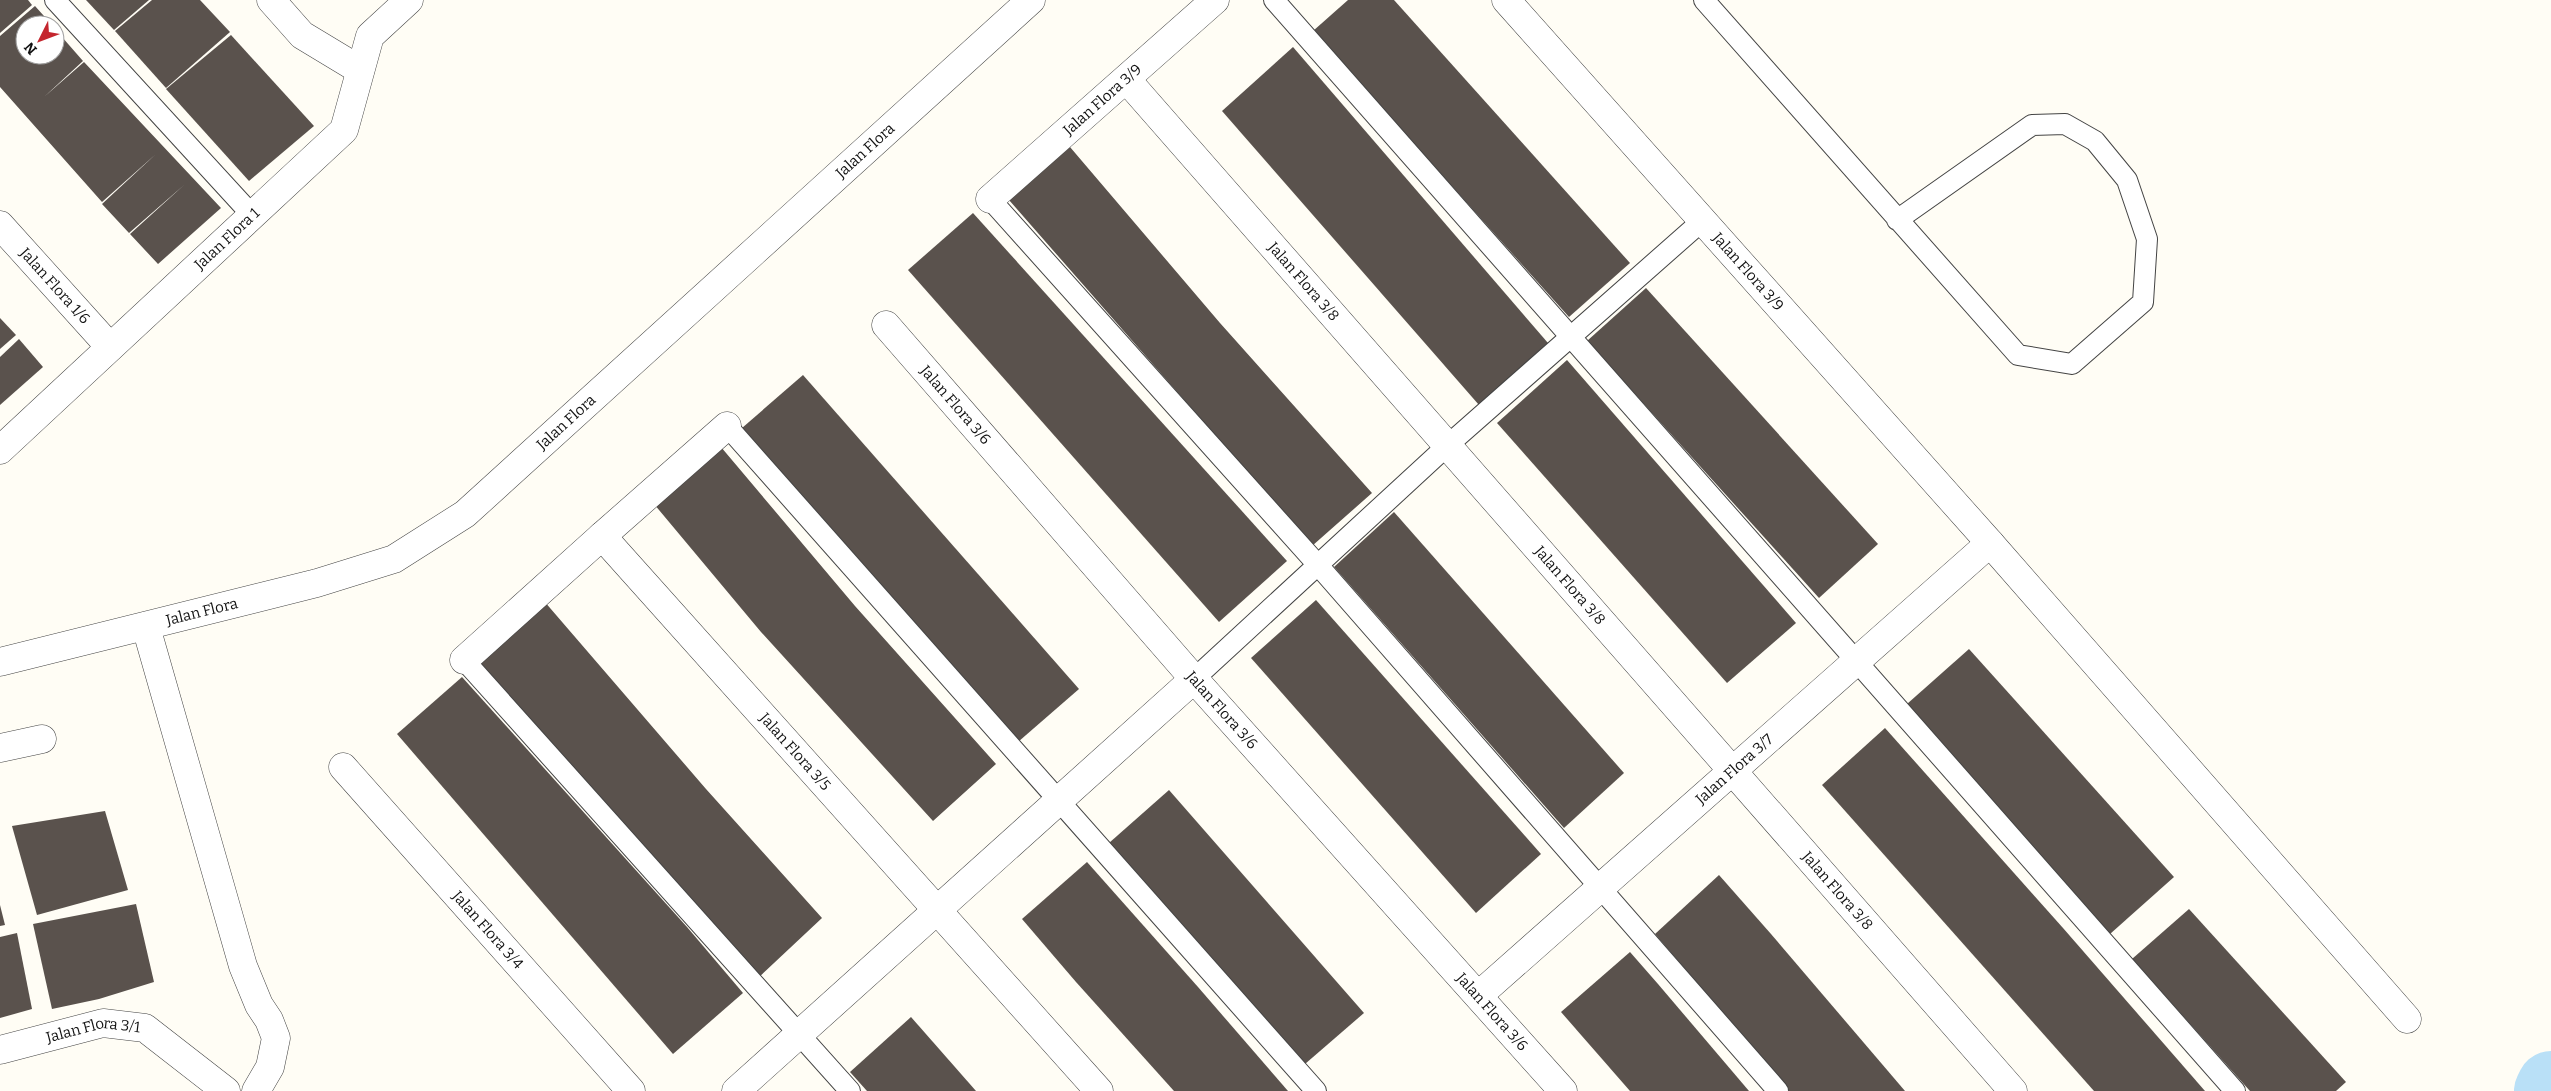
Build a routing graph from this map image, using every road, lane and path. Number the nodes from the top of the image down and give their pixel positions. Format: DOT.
graph roads {
  1 [pos="54,0"];
  2 [pos="271,0"];
  3 [pos="409,0"];
  4 [pos="1031,0"];
  5 [pos="1215,0"];
  6 [pos="1274,0"];
  7 [pos="1506,0"];
  8 [pos="1704,0"];
  9 [pos="360,70"];
  10 [pos="1127,80"];
  11 [pos="990,199"];
  12 [pos="252,215"];
  13 [pos="1897,220"];
  14 [pos="1702,221"];
  15 [pos="0,225"];
  16 [pos="886,325"];
  17 [pos="1569,338"];
  18 [pos="110,347"];
  19 [pos="726,426"];
  20 [pos="1448,445"];
  21 [pos="0,450"];
  22 [pos="602,536"];
  23 [pos="1990,543"];
  24 [pos="1317,564"];
  25 [pos="146,627"];
  26 [pos="464,660"];
  27 [pos="1856,661"];
  28 [pos="0,662"];
  29 [pos="1194,679"];
  30 [pos="42,738"];
  31 [pos="0,748"];
  32 [pos="343,767"];
  33 [pos="1733,770"];
  34 [pos="1058,801"];
  35 [pos="1602,888"];
  36 [pos="937,909"];
  37 [pos="1479,995"];
  38 [pos="2407,1019"];
  39 [pos="799,1034"];
  40 [pos="0,1050"];
  41 [pos="226,1091"];
  42 [pos="256,1091"];
  43 [pos="631,1091"];
  44 [pos="736,1091"];
  45 [pos="850,1091"];
  46 [pos="1099,1091"];
  47 [pos="1316,1091"];
  48 [pos="1563,1091"];
  49 [pos="1778,1091"];
  50 [pos="2014,1091"];
  51 [pos="2235,1091"];
  1 -- 12 [label="lane"];
  2 -- 9 [label="street"];
  3 -- 9 [label="street, Jalan Flora 1"];
  4 -- 25 [label="street, Jalan Flora"];
  5 -- 10 [label="street, Jalan Flora 3/9"];
  6 -- 17 [label="lane"];
  7 -- 14 [label="street, Jalan Flora 3/9"];
  8 -- 13 [label="lane"];
  9 -- 12 [label="street, Jalan Flora 1"];
  10 -- 11 [label="street, Jalan Flora 3/9"];
  10 -- 20 [label="street, Jalan Flora 3/8"];
  11 -- 24 [label="lane"];
  12 -- 18 [label="street, Jalan Flora 1"];
  13 -- 13 [label="lane"];
  14 -- 17 [label="lane"];
  14 -- 23 [label="street, Jalan Flora 3/9"];
  15 -- 18 [label="street, Jalan Flora 1/6"];
  16 -- 29 [label="street, Jalan Flora 3/6"];
  17 -- 20 [label="lane"];
  17 -- 27 [label="lane"];
  18 -- 21 [label="street, Jalan Flora 1"];
  19 -- 22 [label="street"];
  19 -- 34 [label="lane"];
  20 -- 24 [label="lane"];
  20 -- 33 [label="street, Jalan Flora 3/8"];
  22 -- 26 [label="street"];
  22 -- 36 [label="street, Jalan Flora 3/5"];
  23 -- 27 [label="street, Jalan Flora 3/7"];
  23 -- 38 [label="street, Jalan Flora 3/9"];
  24 -- 29 [label="lane"];
  24 -- 35 [label="lane"];
  25 -- 28 [label="street, Jalan Flora"];
  25 -- 42 [label="street"];
  26 -- 39 [label="lane"];
  27 -- 33 [label="street, Jalan Flora 3/7"];
  27 -- 51 [label="lane"];
  29 -- 34 [label="street"];
  29 -- 37 [label="street, Jalan Flora 3/6"];
  30 -- 31 [label="street"];
  32 -- 43 [label="street, Jalan Flora 3/4"];
  33 -- 35 [label="street, Jalan Flora 3/7"];
  33 -- 50 [label="street, Jalan Flora 3/8"];
  34 -- 36 [label="street"];
  34 -- 47 [label="lane"];
  35 -- 37 [label="street, Jalan Flora 3/7"];
  35 -- 49 [label="lane"];
  36 -- 39 [label="street"];
  36 -- 46 [label="street, Jalan Flora 3/5"];
  37 -- 48 [label="street, Jalan Flora 3/6"];
  39 -- 44 [label="street"];
  39 -- 45 [label="lane"];
  40 -- 41 [label="street, Jalan Flora 3/1"];
}
